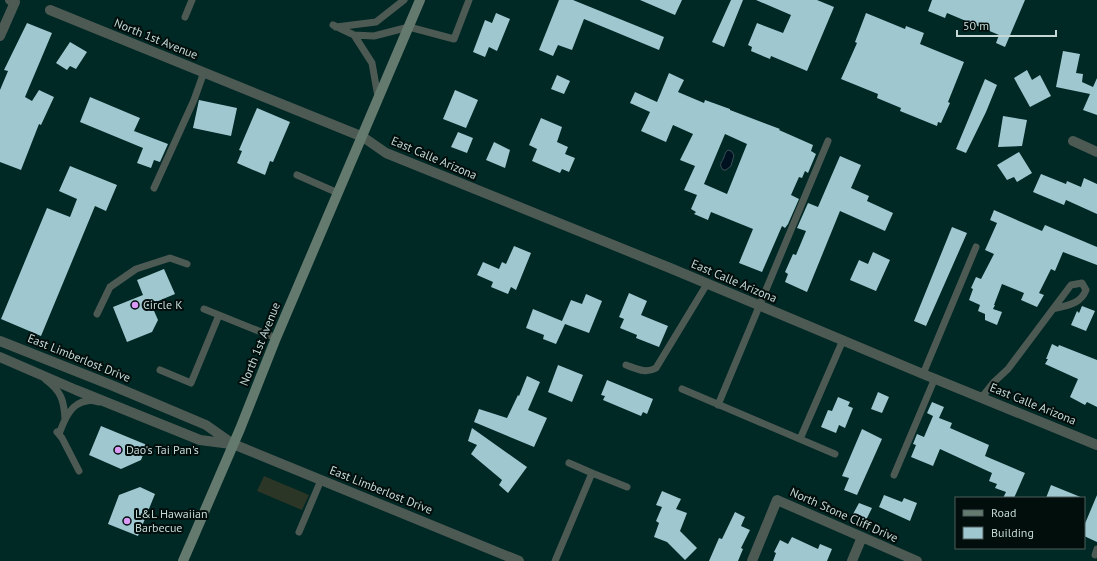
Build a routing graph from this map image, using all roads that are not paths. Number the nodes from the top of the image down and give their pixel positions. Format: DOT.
graph roads {
  1 [pos="192,0"];
  2 [pos="404,0"];
  3 [pos="420,0"];
  4 [pos="469,0"];
  5 [pos="13,1"];
  6 [pos="50,10"];
  7 [pos="185,17"];
  8 [pos="409,28"];
  9 [pos="354,35"];
  10 [pos="0,36"];
  11 [pos="204,72"];
  12 [pos="379,100"];
  13 [pos="363,137"];
  14 [pos="828,141"];
  15 [pos="1073,142"];
  16 [pos="1097,152"];
  17 [pos="297,175"];
  18 [pos="154,188"];
  19 [pos="338,193"];
  20 [pos="976,247"];
  21 [pos="187,264"];
  22 [pos="708,284"];
  23 [pos="760,306"];
  24 [pos="204,309"];
  25 [pos="1053,309"];
  26 [pos="97,314"];
  27 [pos="219,315"];
  28 [pos="276,338"];
  29 [pos="843,340"];
  30 [pos="0,341"];
  31 [pos="0,357"];
  32 [pos="626,365"];
  33 [pos="160,370"];
  34 [pos="922,374"];
  35 [pos="39,375"];
  36 [pos="935,378"];
  37 [pos="682,390"];
  38 [pos="982,397"];
  39 [pos="106,402"];
  40 [pos="718,405"];
  41 [pos="65,419"];
  42 [pos="800,439"];
  43 [pos="233,444"];
  44 [pos="1097,444"];
  45 [pos="835,454"];
  46 [pos="569,463"];
  47 [pos="79,471"];
  48 [pos="592,473"];
  49 [pos="894,475"];
  50 [pos="321,480"];
  51 [pos="627,486"];
  52 [pos="300,532"];
  53 [pos="862,537"];
  54 [pos="183,561"];
  55 [pos="519,561"];
  56 [pos="555,561"];
  57 [pos="752,561"];
  58 [pos="852,561"];
  59 [pos="917,561"];
  1 -- 7 [label="lane"];
  2 -- 9 [label="lane"];
  3 -- 8 [label="main road, North 1st Avenue"];
  4 -- 8 [label="lane"];
  5 -- 10 [label="street"];
  6 -- 11 [label="street, North 1st Avenue"];
  8 -- 9 [label="lane"];
  8 -- 12 [label="main road, North 1st Avenue"];
  9 -- 12 [label="lane"];
  11 -- 13 [label="street, North 1st Avenue"];
  11 -- 18 [label="lane"];
  12 -- 13 [label="main road, North 1st Avenue"];
  13 -- 19 [label="main road, North 1st Avenue"];
  13 -- 22 [label="street, East Calle Arizona"];
  14 -- 23 [label="lane"];
  15 -- 16 [label="street"];
  17 -- 19 [label="lane"];
  19 -- 28 [label="main road, North 1st Avenue"];
  20 -- 34 [label="lane"];
  21 -- 26 [label="lane"];
  22 -- 23 [label="street, East Calle Arizona"];
  22 -- 32 [label="lane"];
  23 -- 29 [label="street, East Calle Arizona"];
  23 -- 40 [label="lane"];
  24 -- 27 [label="lane"];
  25 -- 25 [label="lane"];
  25 -- 38 [label="lane"];
  27 -- 28 [label="lane"];
  27 -- 33 [label="lane"];
  28 -- 43 [label="main road, North 1st Avenue"];
  29 -- 34 [label="street, East Calle Arizona"];
  29 -- 42 [label="lane"];
  30 -- 43 [label="street, East Limberlost Drive"];
  31 -- 35 [label="street, East Limberlost Drive"];
  34 -- 36 [label="street, East Calle Arizona"];
  35 -- 39 [label="street, East Limberlost Drive"];
  35 -- 41 [label="lane"];
  36 -- 38 [label="street, East Calle Arizona"];
  36 -- 49 [label="lane"];
  37 -- 40 [label="lane"];
  38 -- 44 [label="street, East Calle Arizona"];
  39 -- 41 [label="lane"];
  39 -- 43 [label="street, East Limberlost Drive"];
  40 -- 42 [label="lane"];
  41 -- 47 [label="lane"];
  42 -- 45 [label="lane"];
  43 -- 50 [label="street, East Limberlost Drive"];
  43 -- 54 [label="main road, North 1st Avenue"];
  46 -- 48 [label="lane"];
  48 -- 51 [label="lane"];
  48 -- 56 [label="lane"];
  50 -- 52 [label="lane"];
  50 -- 55 [label="street, East Limberlost Drive"];
  53 -- 57 [label="street, North Stone Cliff Drive"];
  53 -- 58 [label="street"];
  53 -- 59 [label="street, North Stone Cliff Drive"];
}
